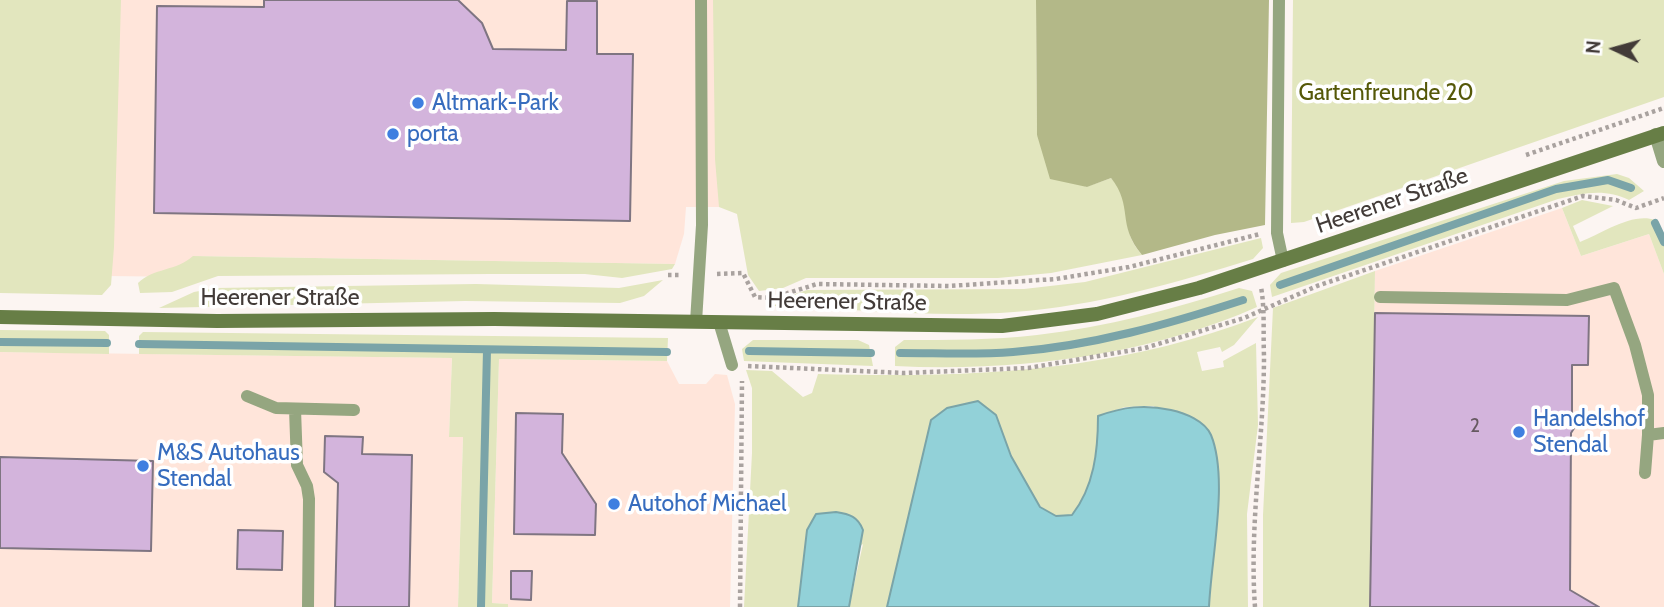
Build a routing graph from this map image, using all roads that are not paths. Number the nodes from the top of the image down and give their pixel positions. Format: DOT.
graph roads {
  1 [pos="701,0"];
  2 [pos="1279,0"];
  3 [pos="1660,134"];
  4 [pos="1664,161"];
  5 [pos="1283,261"];
  6 [pos="1380,297"];
  7 [pos="0,317"];
  8 [pos="696,322"];
  9 [pos="719,322"];
  10 [pos="732,365"];
  11 [pos="247,396"];
  12 [pos="295,409"];
  13 [pos="354,411"];
  14 [pos="1664,433"];
  15 [pos="1648,435"];
  16 [pos="1645,473"];
  17 [pos="308,607"];
  1 -- 8 [label="lane"];
  2 -- 5 [label="lane"];
  3 -- 4 [label="street"];
  3 -- 5 [label="main road, Heerener Straße"];
  5 -- 9 [label="main road, Heerener Straße"];
  6 -- 15 [label="lane"];
  7 -- 8 [label="main road, Heerener Straße"];
  8 -- 9 [label="main road, Heerener Straße"];
  9 -- 10 [label="lane"];
  11 -- 12 [label="lane"];
  12 -- 13 [label="lane"];
  12 -- 17 [label="lane"];
  14 -- 15 [label="lane"];
  15 -- 16 [label="lane"];
}
